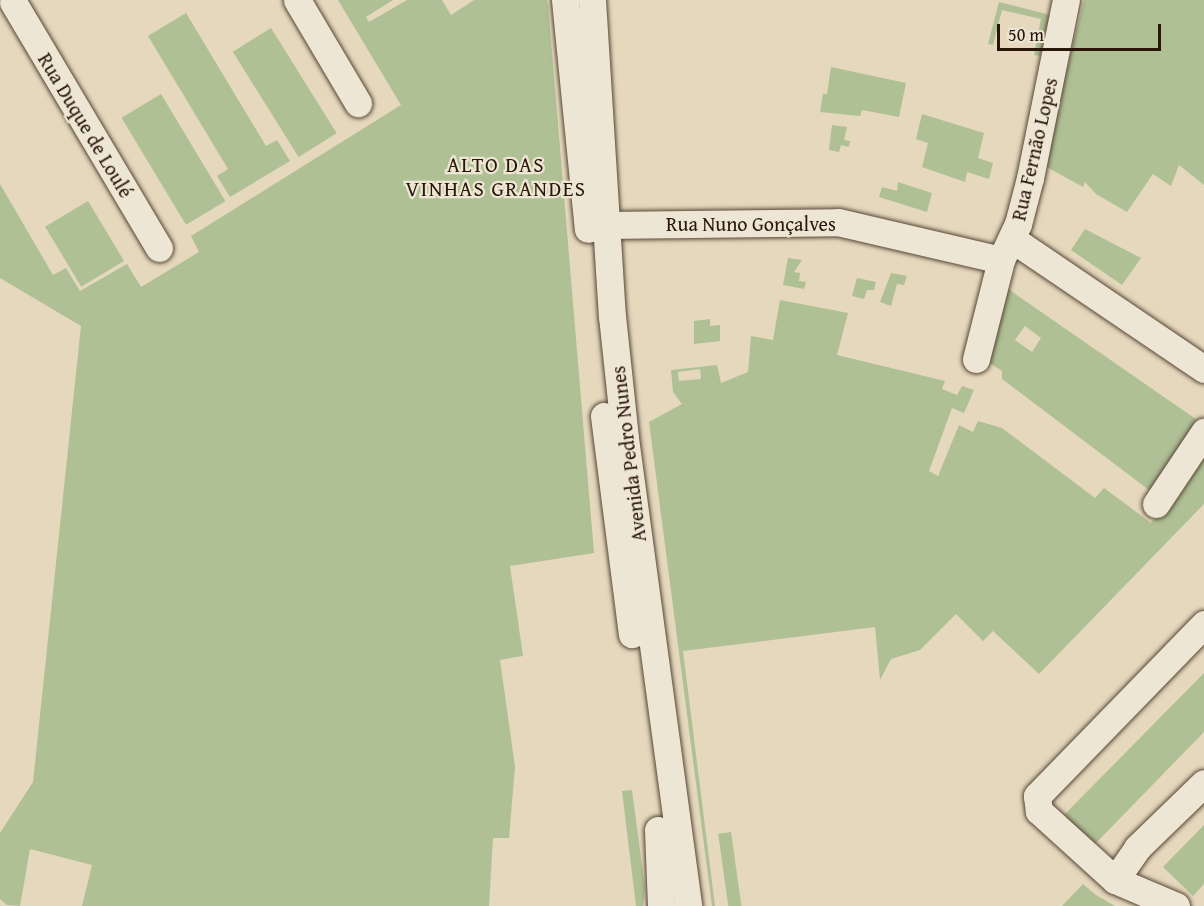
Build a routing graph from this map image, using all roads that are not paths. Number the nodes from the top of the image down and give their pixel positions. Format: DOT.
graph roads {
  1 [pos="297,0"];
  2 [pos="565,0"];
  3 [pos="592,0"];
  4 [pos="1066,0"];
  5 [pos="10,4"];
  6 [pos="358,103"];
  7 [pos="605,225"];
  8 [pos="159,248"];
  9 [pos="1007,249"];
  10 [pos="976,359"];
  11 [pos="1204,369"];
  12 [pos="1204,432"];
  13 [pos="1156,504"];
  14 [pos="1204,624"];
  15 [pos="1204,783"];
  16 [pos="1115,880"];
  17 [pos="662,906"];
  18 [pos="688,906"];
  19 [pos="1176,906"];
  1 -- 6 [label="street"];
  2 -- 17 [label="street, Avenida Pedro Nunes"];
  3 -- 7 [label="street, Avenida Pedro Nunes"];
  4 -- 9 [label="street, Rua Fernão Lopes"];
  5 -- 8 [label="street, Rua Duque de Loulé"];
  7 -- 9 [label="street, Rua Nuno Gonçalves"];
  7 -- 18 [label="street, Avenida Pedro Nunes"];
  9 -- 10 [label="street, Rua Fernão Lopes"];
  9 -- 11 [label="street"];
  12 -- 13 [label="street"];
  14 -- 16 [label="street"];
  15 -- 16 [label="street"];
  16 -- 19 [label="street"];
}
